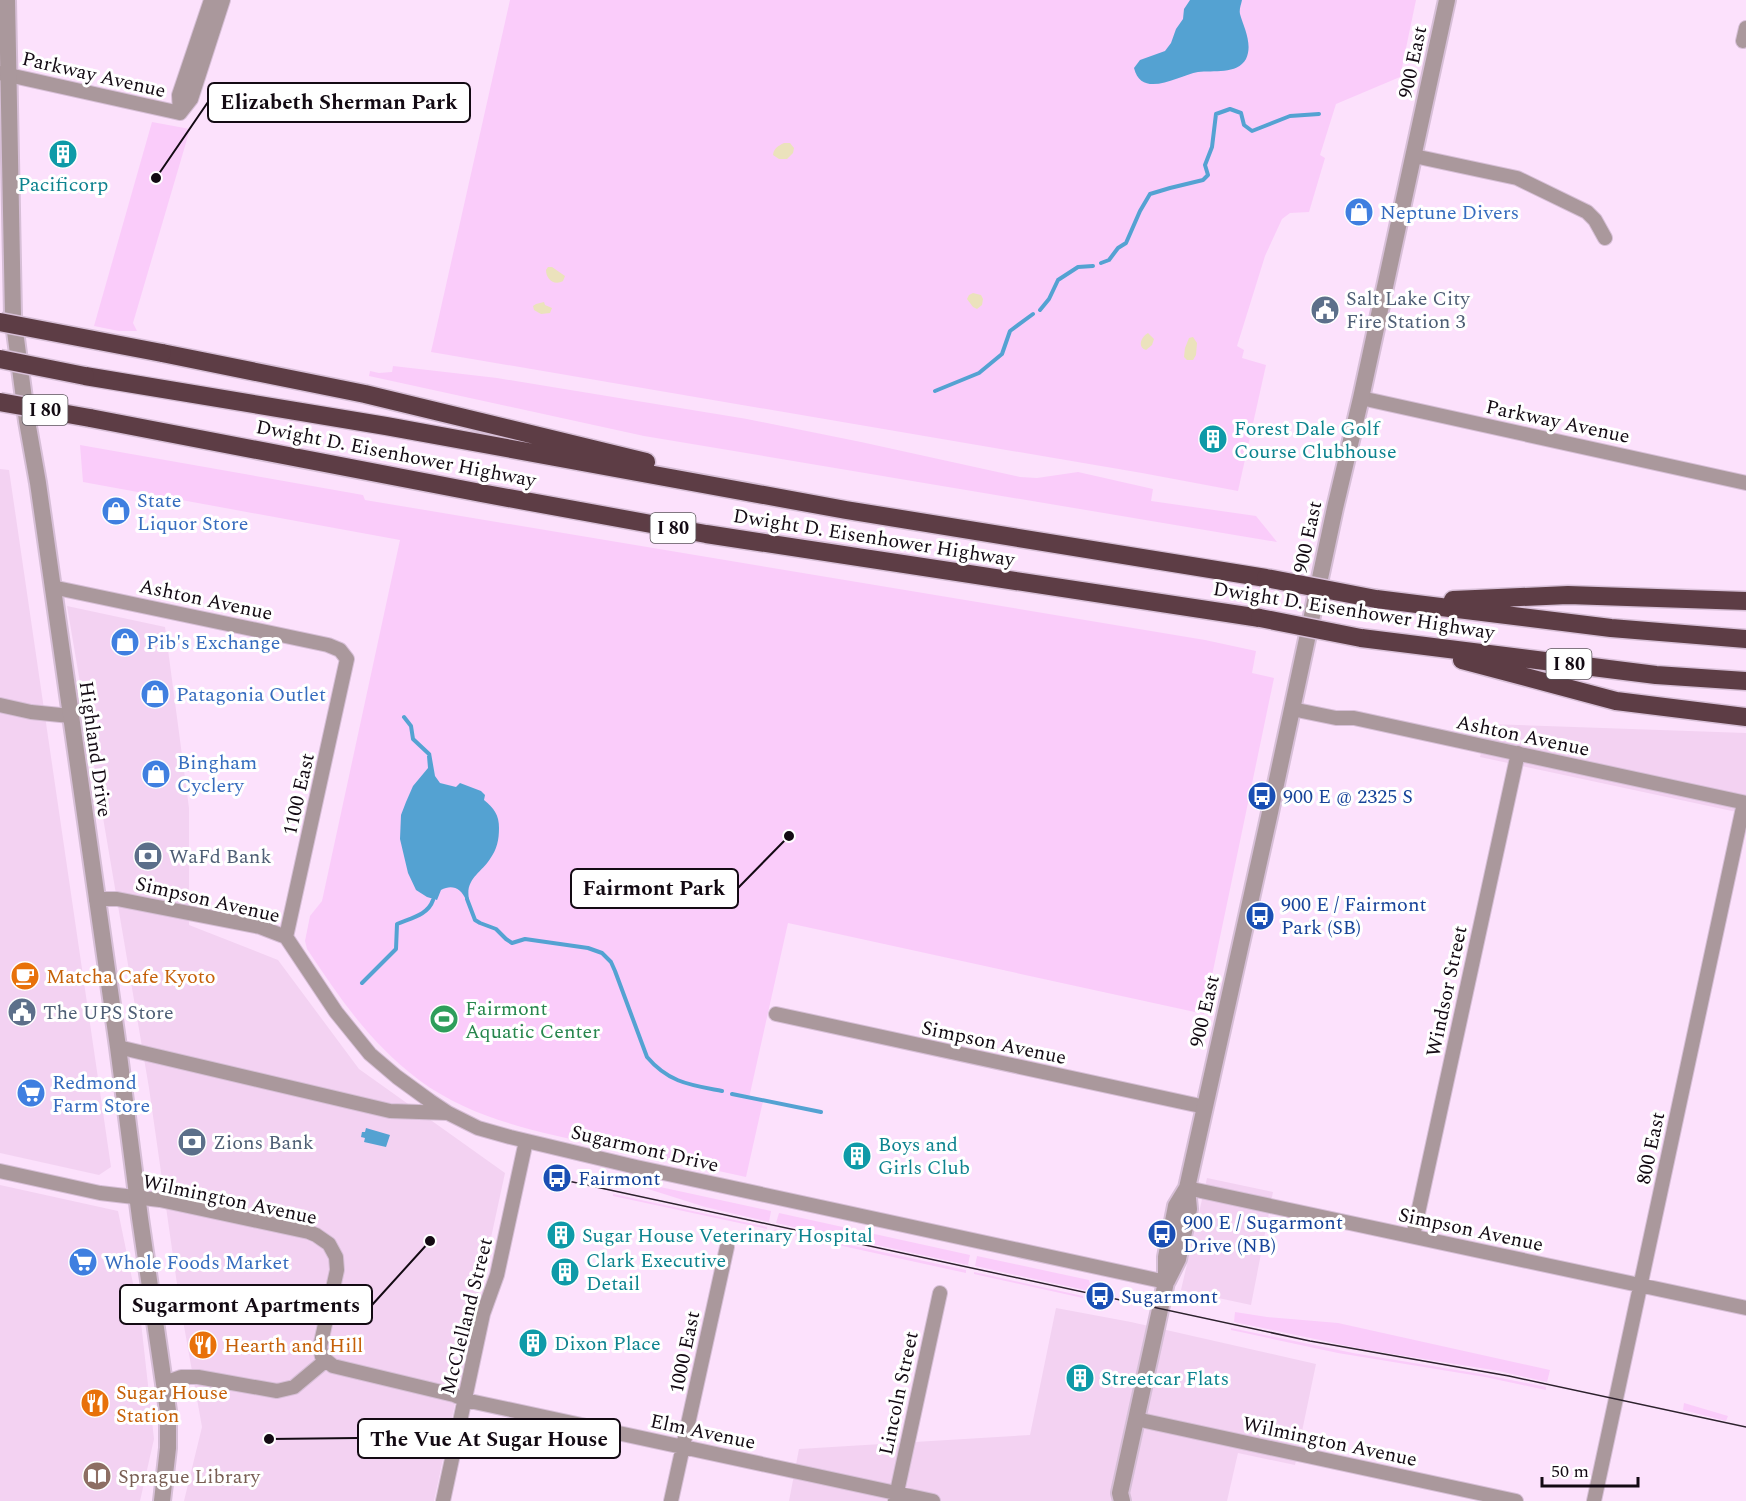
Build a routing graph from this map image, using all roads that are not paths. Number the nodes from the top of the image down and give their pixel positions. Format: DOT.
graph roads {
  1 [pos="7,0"];
  2 [pos="210,0"];
  3 [pos="223,0"];
  4 [pos="1448,0"];
  5 [pos="4,74"];
  6 [pos="180,113"];
  7 [pos="1414,156"];
  8 [pos="1605,238"];
  9 [pos="6,274"];
  10 [pos="0,322"];
  11 [pos="0,359"];
  12 [pos="1361,398"];
  13 [pos="0,402"];
  14 [pos="1746,483"];
  15 [pos="846,510"];
  16 [pos="52,587"];
  17 [pos="1746,601"];
  18 [pos="1404,602"];
  19 [pos="1746,639"];
  20 [pos="1393,642"];
  21 [pos="347,659"];
  22 [pos="1746,681"];
  23 [pos="0,705"];
  24 [pos="1292,709"];
  25 [pos="70,716"];
  26 [pos="1746,717"];
  27 [pos="1518,753"];
  28 [pos="1745,803"];
  29 [pos="96,899"];
  30 [pos="286,937"];
  31 [pos="776,1014"];
  32 [pos="118,1047"];
  33 [pos="1204,1107"];
  34 [pos="448,1113"];
  35 [pos="526,1141"];
  36 [pos="0,1171"];
  37 [pos="1187,1188"];
  38 [pos="138,1198"];
  39 [pos="1413,1236"];
  40 [pos="727,1247"];
  41 [pos="1166,1282"];
  42 [pos="1640,1285"];
  43 [pos="940,1293"];
  44 [pos="1746,1308"];
  45 [pos="325,1361"];
  46 [pos="164,1383"];
  47 [pos="465,1400"];
  48 [pos="1136,1419"];
  49 [pos="683,1447"];
  50 [pos="896,1497"];
  51 [pos="1118,1498"];
  52 [pos="162,1501"];
  53 [pos="443,1501"];
  54 [pos="671,1501"];
  55 [pos="933,1501"];
  56 [pos="1515,1501"];
  57 [pos="1594,1501"];
  1 -- 5 [label="street, Highland Drive"];
  2 -- 6 [label="street"];
  3 -- 6 [label="street"];
  4 -- 7 [label="street, 900 East"];
  5 -- 6 [label="street, Parkway Avenue"];
  5 -- 9 [label="street, Highland Drive"];
  7 -- 8 [label="street"];
  7 -- 12 [label="street, 900 East"];
  9 -- 16 [label="street, Highland Drive"];
  10 -- 15 [label="highway, bridge"];
  11 -- 15 [label="highway, Dwight D. Eisenhower Highway / I 80, bridge"];
  12 -- 14 [label="street, Parkway Avenue"];
  12 -- 24 [label="street, 900 East"];
  13 -- 20 [label="highway, Dwight D. Eisenhower Highway / I 80, bridge"];
  15 -- 18 [label="highway, Dwight D. Eisenhower Highway / I 80, bridge"];
  16 -- 21 [label="street, Ashton Avenue"];
  16 -- 25 [label="street, Highland Drive"];
  17 -- 18 [label="highway"];
  18 -- 19 [label="highway, Dwight D. Eisenhower Highway / I 80"];
  20 -- 22 [label="highway, Dwight D. Eisenhower Highway / I 80"];
  20 -- 26 [label="highway"];
  21 -- 30 [label="street, 1100 East"];
  23 -- 25 [label="street"];
  24 -- 27 [label="street, Ashton Avenue"];
  24 -- 33 [label="street, 900 East"];
  25 -- 29 [label="street, Highland Drive"];
  27 -- 28 [label="street, Ashton Avenue"];
  27 -- 39 [label="street, Windsor Street"];
  28 -- 42 [label="street, 800 East"];
  29 -- 30 [label="street, Simpson Avenue"];
  29 -- 32 [label="street, Highland Drive"];
  30 -- 34 [label="street, Simpson Avenue"];
  31 -- 33 [label="street, Simpson Avenue"];
  32 -- 34 [label="street, Sugarmont Drive"];
  32 -- 38 [label="street, Highland Drive"];
  33 -- 37 [label="street, 900 East"];
  34 -- 35 [label="street, Sugarmont Drive"];
  35 -- 41 [label="street, Sugarmont Drive"];
  35 -- 47 [label="street, McClelland Street"];
  36 -- 38 [label="street, Wilmington Avenue"];
  37 -- 39 [label="street, Simpson Avenue"];
  37 -- 41 [label="street, 900 East"];
  38 -- 45 [label="street, Wilmington Avenue"];
  38 -- 46 [label="street, Highland Drive"];
  39 -- 42 [label="street, Simpson Avenue"];
  40 -- 49 [label="street, 1000 East"];
  41 -- 48 [label="street, 900 East"];
  42 -- 44 [label="street, Simpson Avenue"];
  42 -- 57 [label="street, 800 East"];
  43 -- 50 [label="street, Lincoln Street"];
  45 -- 46 [label="street"];
  45 -- 47 [label="street"];
  46 -- 52 [label="street, Highland Drive"];
  47 -- 49 [label="street, Elm Avenue"];
  47 -- 53 [label="street, McClelland Street"];
  48 -- 51 [label="street, 900 East"];
  48 -- 56 [label="street, Wilmington Avenue"];
  49 -- 50 [label="street, Elm Avenue"];
  49 -- 54 [label="street, 1000 East"];
  50 -- 55 [label="street, Elm Avenue"];
}
